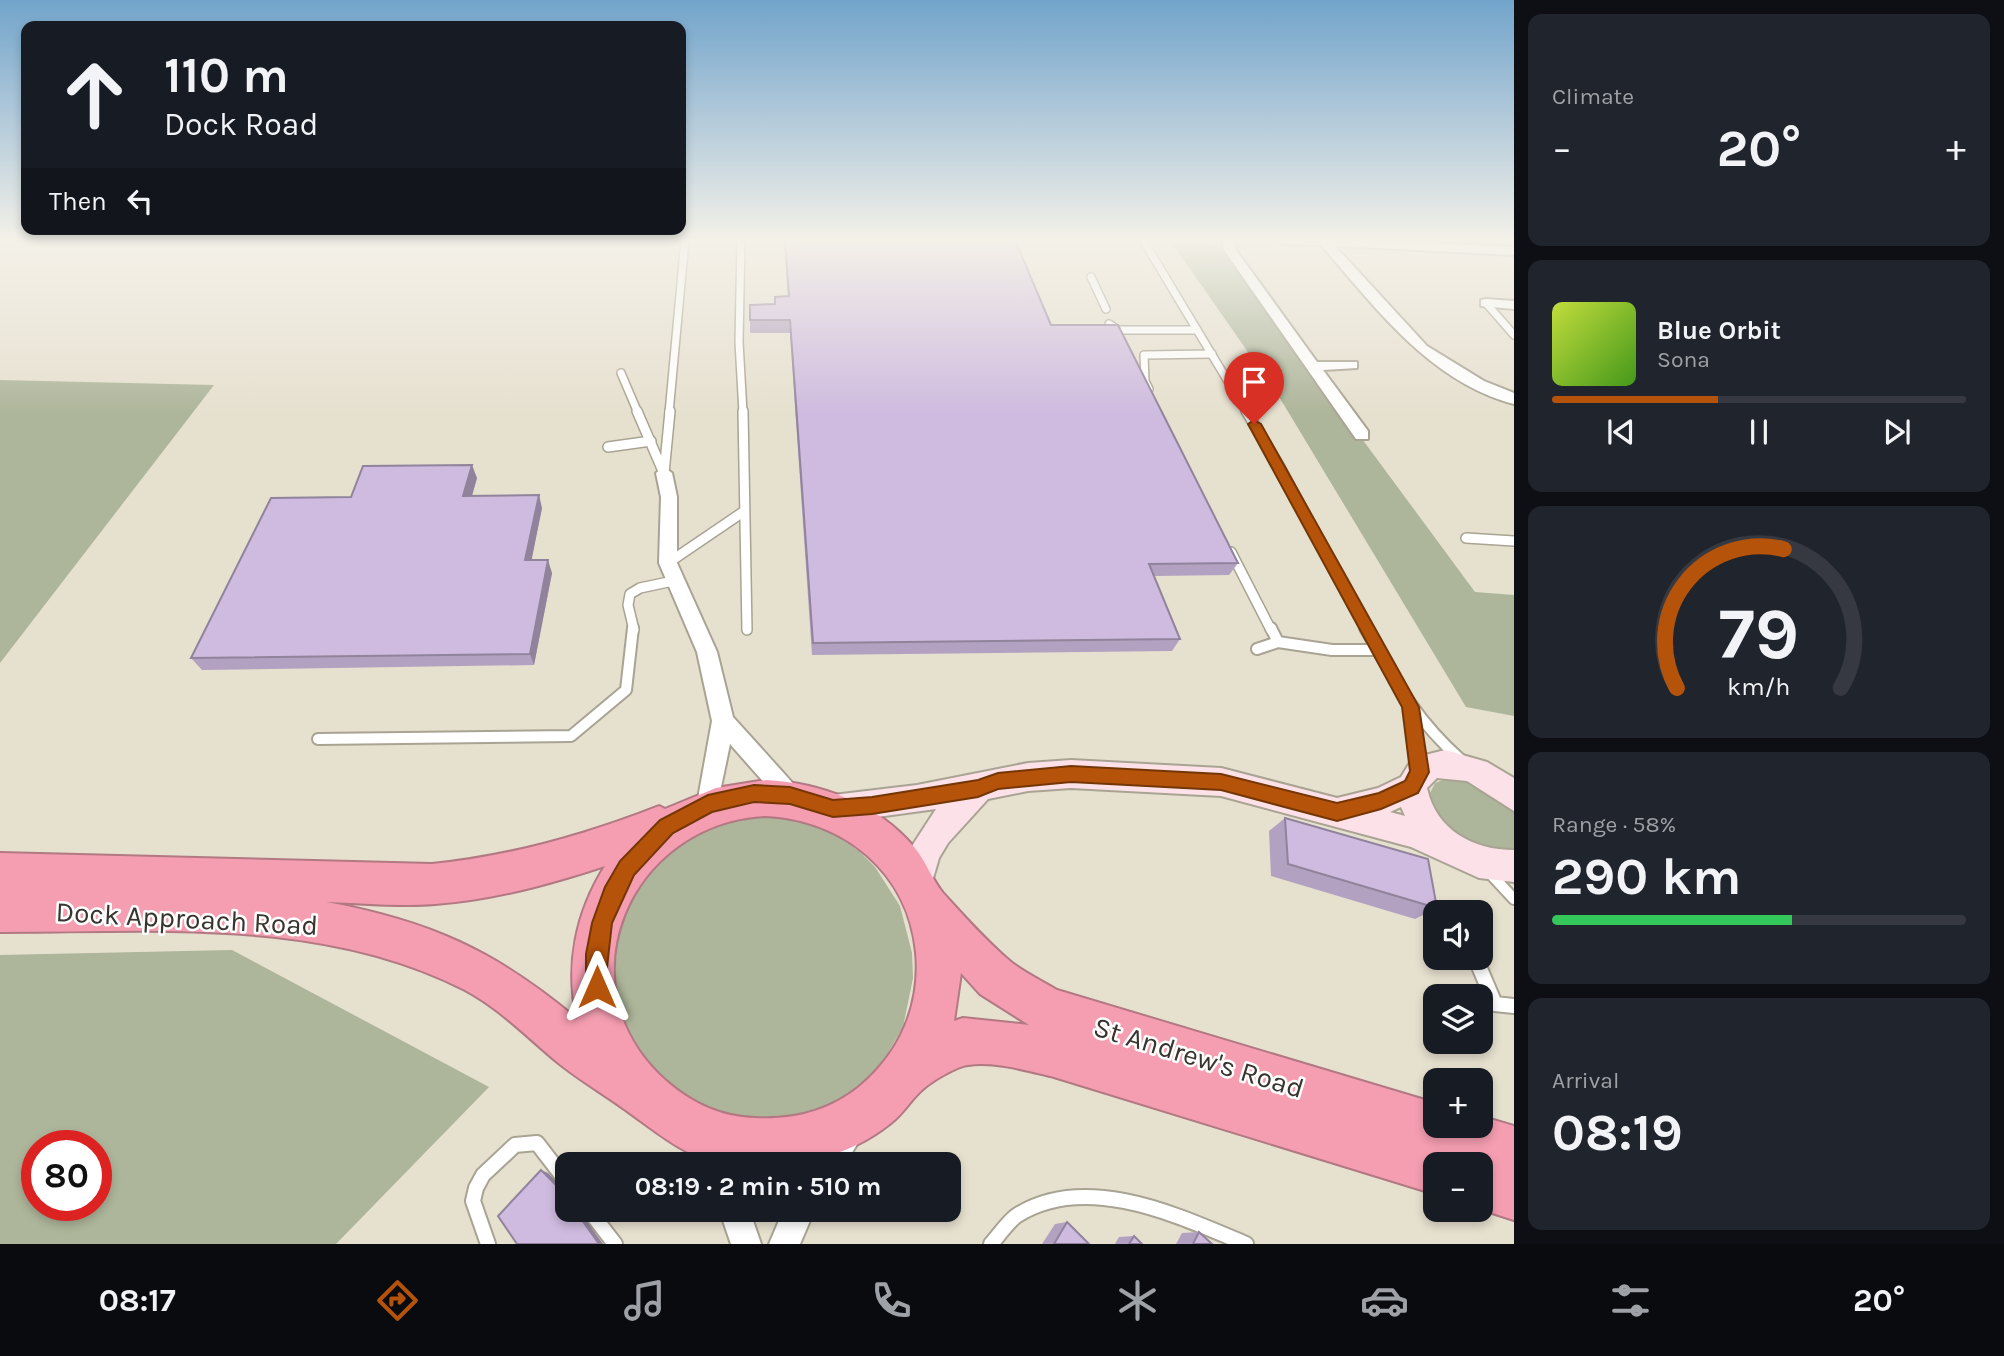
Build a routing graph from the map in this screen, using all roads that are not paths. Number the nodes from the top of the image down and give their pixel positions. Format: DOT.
graph roads {
  1 [pos="680,298"];
  2 [pos="739,298"];
  3 [pos="1101,298"];
  4 [pos="1178,298"];
  5 [pos="1264,298"];
  6 [pos="1375,298"];
  7 [pos="1486,303"];
  8 [pos="1514,305"];
  9 [pos="1106,309"];
  10 [pos="1113,324"];
  11 [pos="1197,330"];
  12 [pos="1514,335"];
  13 [pos="1212,354"];
  14 [pos="1352,365"];
  15 [pos="1313,366"];
  16 [pos="621,373"];
  17 [pos="1514,399"];
  18 [pos="1155,401"];
  19 [pos="1362,435"];
  20 [pos="651,441"];
  21 [pos="608,447"];
  22 [pos="664,473"];
  23 [pos="743,512"];
  24 [pos="1466,538"];
  25 [pos="1514,541"];
  26 [pos="1226,542"];
  27 [pos="671,572"];
  28 [pos="747,630"];
  29 [pos="1278,642"];
  30 [pos="1257,649"];
  31 [pos="1379,650"];
  32 [pos="1410,707"];
  33 [pos="723,721"];
  34 [pos="318,739"];
  35 [pos="1493,776"];
  36 [pos="1415,779"];
  37 [pos="978,788"];
  38 [pos="790,796"];
  39 [pos="1514,797"];
  40 [pos="699,808"];
  41 [pos="833,808"];
  42 [pos="1337,812"];
  43 [pos="1444,844"];
  44 [pos="1481,864"];
  45 [pos="1514,866"];
  46 [pos="0,873"];
  47 [pos="918,894"];
  48 [pos="1514,899"];
  49 [pos="0,911"];
  50 [pos="1481,970"];
  51 [pos="1514,1006"];
  52 [pos="906,1072"];
  53 [pos="656,1106"];
  54 [pos="861,1118"];
  55 [pos="711,1150"];
  56 [pos="1514,1151"];
  57 [pos="836,1152"];
  58 [pos="1423,1165"];
  59 [pos="555,1166"];
  60 [pos="1493,1187"];
  61 [pos="1514,1194"];
  62 [pos="598,1222"];
  63 [pos="738,1222"];
  64 [pos="794,1222"];
  65 [pos="488,1244"];
  66 [pos="615,1244"];
  67 [pos="746,1244"];
  68 [pos="784,1244"];
  69 [pos="991,1244"];
  70 [pos="1247,1244"];
  1 -- 22 [label="lane"];
  2 -- 23 [label="lane"];
  3 -- 9 [label="lane"];
  4 -- 11 [label="lane"];
  5 -- 15 [label="street"];
  6 -- 17 [label="street"];
  7 -- 8 [label="street"];
  7 -- 12 [label="lane"];
  10 -- 11 [label="lane"];
  11 -- 13 [label="lane"];
  13 -- 18 [label="lane"];
  13 -- 31 [label="lane"];
  14 -- 15 [label="street"];
  15 -- 19 [label="street"];
  16 -- 20 [label="lane"];
  20 -- 21 [label="lane"];
  20 -- 22 [label="lane"];
  22 -- 27 [label="street"];
  23 -- 27 [label="lane"];
  23 -- 28 [label="lane"];
  24 -- 25 [label="lane"];
  26 -- 29 [label="lane"];
  27 -- 33 [label="street"];
  27 -- 34 [label="lane"];
  29 -- 30 [label="lane"];
  29 -- 31 [label="lane"];
  31 -- 32 [label="lane"];
  32 -- 35 [label="lane"];
  32 -- 36 [label="lane"];
  33 -- 38 [label="street"];
  33 -- 40 [label="street"];
  35 -- 36 [label="street"];
  35 -- 39 [label="street"];
  36 -- 42 [label="street"];
  36 -- 43 [label="street"];
  37 -- 41 [label="street"];
  37 -- 42 [label="street"];
  37 -- 47 [label="street"];
  38 -- 40 [label="highway"];
  38 -- 41 [label="highway"];
  40 -- 46 [label="highway, Dock Approach Road"];
  40 -- 53 [label="highway"];
  41 -- 47 [label="highway"];
  42 -- 43 [label="street"];
  43 -- 44 [label="street"];
  44 -- 45 [label="street"];
  44 -- 48 [label="lane"];
  47 -- 52 [label="highway"];
  47 -- 56 [label="highway, St Andrew's Road"];
  49 -- 53 [label="highway, Dock Approach Road"];
  50 -- 51 [label="lane"];
  52 -- 54 [label="highway"];
  52 -- 58 [label="highway, St Andrew's Road"];
  53 -- 55 [label="highway"];
  54 -- 55 [label="highway"];
  54 -- 57 [label="street"];
  59 -- 65 [label="lane"];
  60 -- 61 [label="highway"];
  62 -- 66 [label="lane"];
  63 -- 67 [label="street"];
  64 -- 68 [label="street"];
  69 -- 70 [label="lane"];
}
